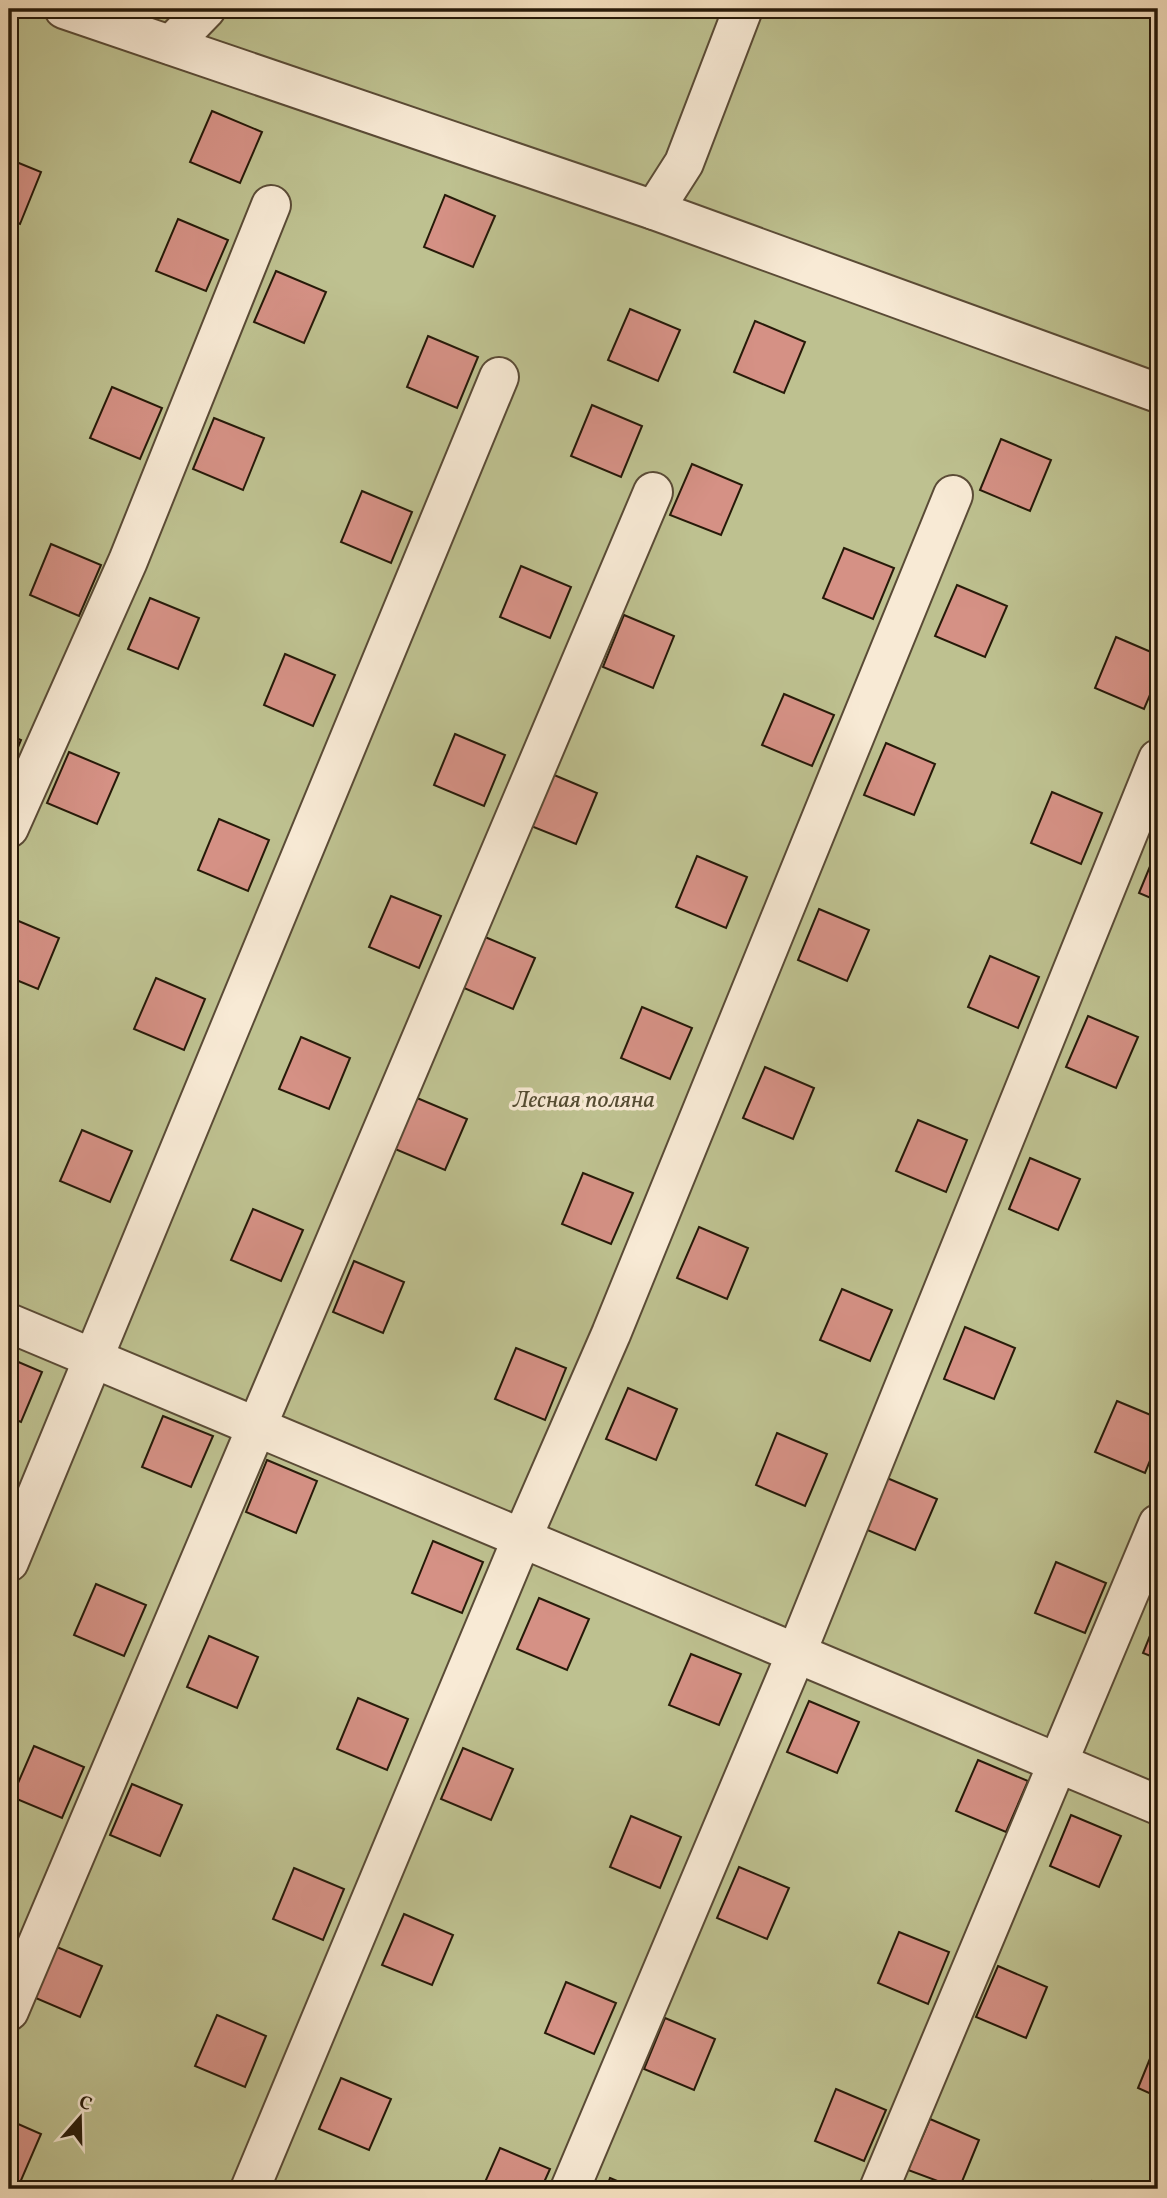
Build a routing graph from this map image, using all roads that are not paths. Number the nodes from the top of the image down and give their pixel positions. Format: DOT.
graph roads {
  1 [pos="64,9"];
  2 [pos="206,9"];
  3 [pos="743,9"];
  4 [pos="171,45"];
  5 [pos="271,205"];
  6 [pos="654,211"];
  7 [pos="499,377"];
  8 [pos="1158,393"];
  9 [pos="653,492"];
  10 [pos="953,495"];
  11 [pos="1158,759"];
  12 [pos="9,828"];
  13 [pos="9,1323"];
  14 [pos="93,1358"];
  15 [pos="257,1426"];
  16 [pos="1158,1524"];
  17 [pos="522,1538"];
  18 [pos="9,1562"];
  19 [pos="796,1654"];
  20 [pos="1058,1763"];
  21 [pos="1158,1805"];
  22 [pos="9,2011"];
  23 [pos="250,2189"];
  24 [pos="570,2189"];
  25 [pos="879,2189"];
  1 -- 4 [label="street"];
  2 -- 4 [label="street"];
  3 -- 6 [label="street"];
  4 -- 6 [label="street"];
  5 -- 12 [label="street"];
  6 -- 8 [label="street"];
  7 -- 14 [label="street"];
  9 -- 15 [label="street"];
  10 -- 17 [label="street"];
  11 -- 19 [label="street"];
  13 -- 14 [label="street"];
  14 -- 15 [label="street"];
  14 -- 18 [label="street"];
  15 -- 17 [label="street"];
  15 -- 22 [label="street"];
  16 -- 20 [label="street"];
  17 -- 19 [label="street"];
  17 -- 23 [label="street"];
  19 -- 20 [label="street"];
  19 -- 24 [label="street"];
  20 -- 21 [label="street"];
  20 -- 25 [label="street"];
}
